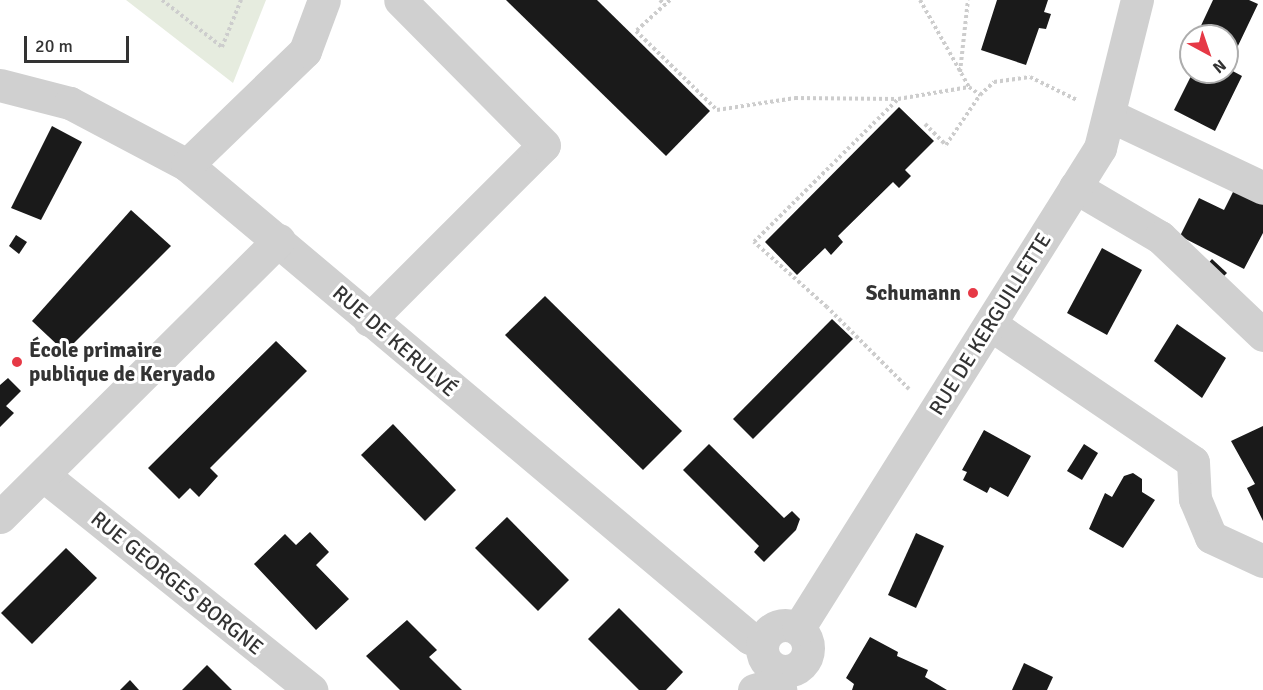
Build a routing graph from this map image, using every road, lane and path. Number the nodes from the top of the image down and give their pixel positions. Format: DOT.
graph roads {
  1 [pos="162,0"];
  2 [pos="242,0"];
  3 [pos="324,0"];
  4 [pos="400,0"];
  5 [pos="660,0"];
  6 [pos="670,0"];
  7 [pos="920,0"];
  8 [pos="968,0"];
  9 [pos="1137,0"];
  10 [pos="665,5"];
  11 [pos="960,73"];
  12 [pos="0,85"];
  13 [pos="969,87"];
  14 [pos="980,95"];
  15 [pos="898,99"];
  16 [pos="1110,116"];
  17 [pos="925,124"];
  18 [pos="187,165"];
  19 [pos="1075,187"];
  20 [pos="1263,188"];
  21 [pos="279,240"];
  22 [pos="369,320"];
  23 [pos="990,324"];
  24 [pos="1263,335"];
  25 [pos="933,415"];
  26 [pos="43,475"];
  27 [pos="0,517"];
  28 [pos="1263,561"];
  29 [pos="773,675"];
  30 [pos="311,690"];
  1 -- 2 [label="path"];
  3 -- 18 [label="street"];
  4 -- 22 [label="street"];
  5 -- 10 [label="path"];
  6 -- 10 [label="path"];
  7 -- 11 [label="path"];
  8 -- 11 [label="path"];
  9 -- 16 [label="street, RUE DE KERGUILLETTE"];
  10 -- 15 [label="path"];
  11 -- 13 [label="path"];
  12 -- 18 [label="street, RUE DE KERULVÉ"];
  13 -- 14 [label="path"];
  13 -- 15 [label="path"];
  14 -- 16 [label="path"];
  14 -- 17 [label="path"];
  15 -- 25 [label="path"];
  16 -- 19 [label="street, RUE DE KERGUILLETTE"];
  16 -- 20 [label="street"];
  18 -- 21 [label="street, RUE DE KERULVÉ"];
  19 -- 23 [label="street, RUE DE KERGUILLETTE"];
  19 -- 24 [label="street"];
  21 -- 22 [label="street, RUE DE KERULVÉ"];
  21 -- 26 [label="street"];
  22 -- 29 [label="street, RUE DE KERULVÉ"];
  23 -- 25 [label="street, RUE DE KERGUILLETTE"];
  23 -- 28 [label="street"];
  25 -- 29 [label="street, RUE DE KERGUILLETTE"];
  26 -- 27 [label="street"];
  26 -- 30 [label="street, RUE GEORGES BORGNE"];
}
